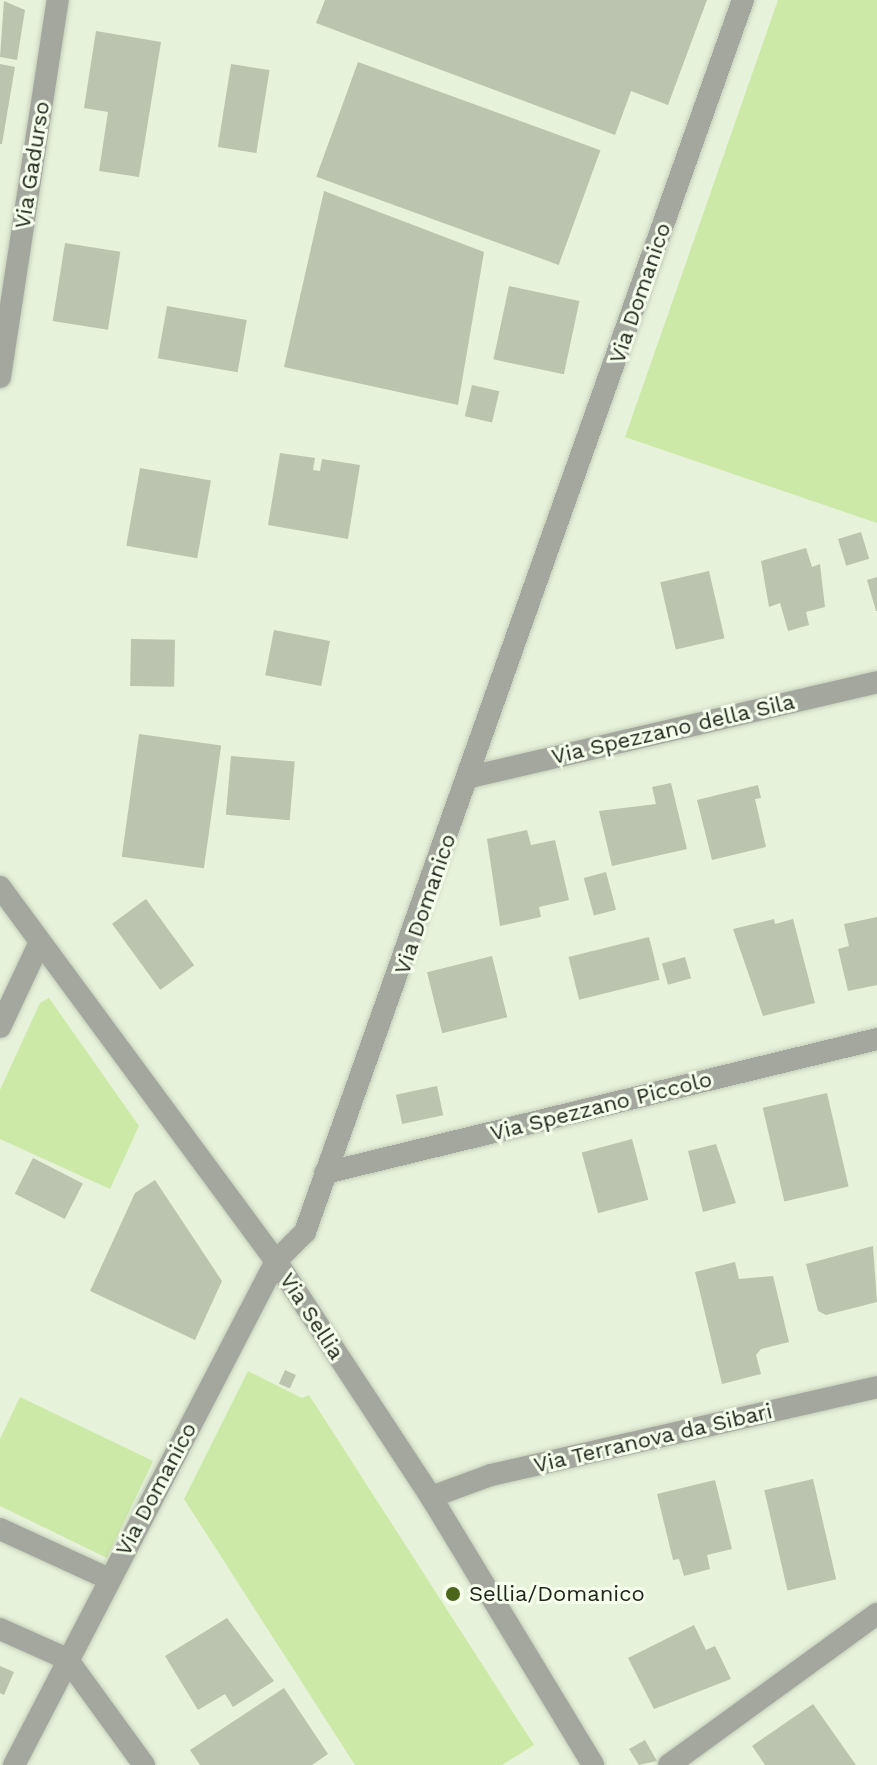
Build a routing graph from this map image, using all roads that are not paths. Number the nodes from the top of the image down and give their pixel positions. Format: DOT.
graph roads {
  1 [pos="58,0"];
  2 [pos="743,0"];
  3 [pos="0,377"];
  4 [pos="877,682"];
  5 [pos="470,777"];
  6 [pos="0,887"];
  7 [pos="39,944"];
  8 [pos="0,1027"];
  9 [pos="877,1039"];
  10 [pos="325,1173"];
  11 [pos="276,1261"];
  12 [pos="877,1387"];
  13 [pos="431,1497"];
  14 [pos="0,1529"];
  15 [pos="109,1579"];
  16 [pos="877,1614"];
  17 [pos="0,1629"];
  18 [pos="67,1659"];
  19 [pos="14,1765"];
  20 [pos="144,1765"];
  21 [pos="593,1765"];
  22 [pos="669,1765"];
  1 -- 3 [label="street, Via Gadurso"];
  2 -- 5 [label="street, Via Domanico"];
  4 -- 5 [label="street, Via Spezzano della Sila"];
  5 -- 10 [label="street, Via Domanico"];
  6 -- 7 [label="street, Via Sellia"];
  7 -- 8 [label="street"];
  7 -- 11 [label="street, Via Sellia"];
  9 -- 10 [label="street, Via Spezzano Piccolo"];
  10 -- 11 [label="street, Via Domanico"];
  11 -- 13 [label="street, Via Sellia"];
  11 -- 15 [label="street, Via Domanico"];
  12 -- 13 [label="street, Via Terranova da Sibari"];
  13 -- 21 [label="street, Via Sellia"];
  14 -- 15 [label="street"];
  15 -- 18 [label="street, Via Domanico"];
  16 -- 22 [label="street"];
  17 -- 18 [label="street"];
  18 -- 19 [label="street, Via Domanico"];
  18 -- 20 [label="street"];
}
